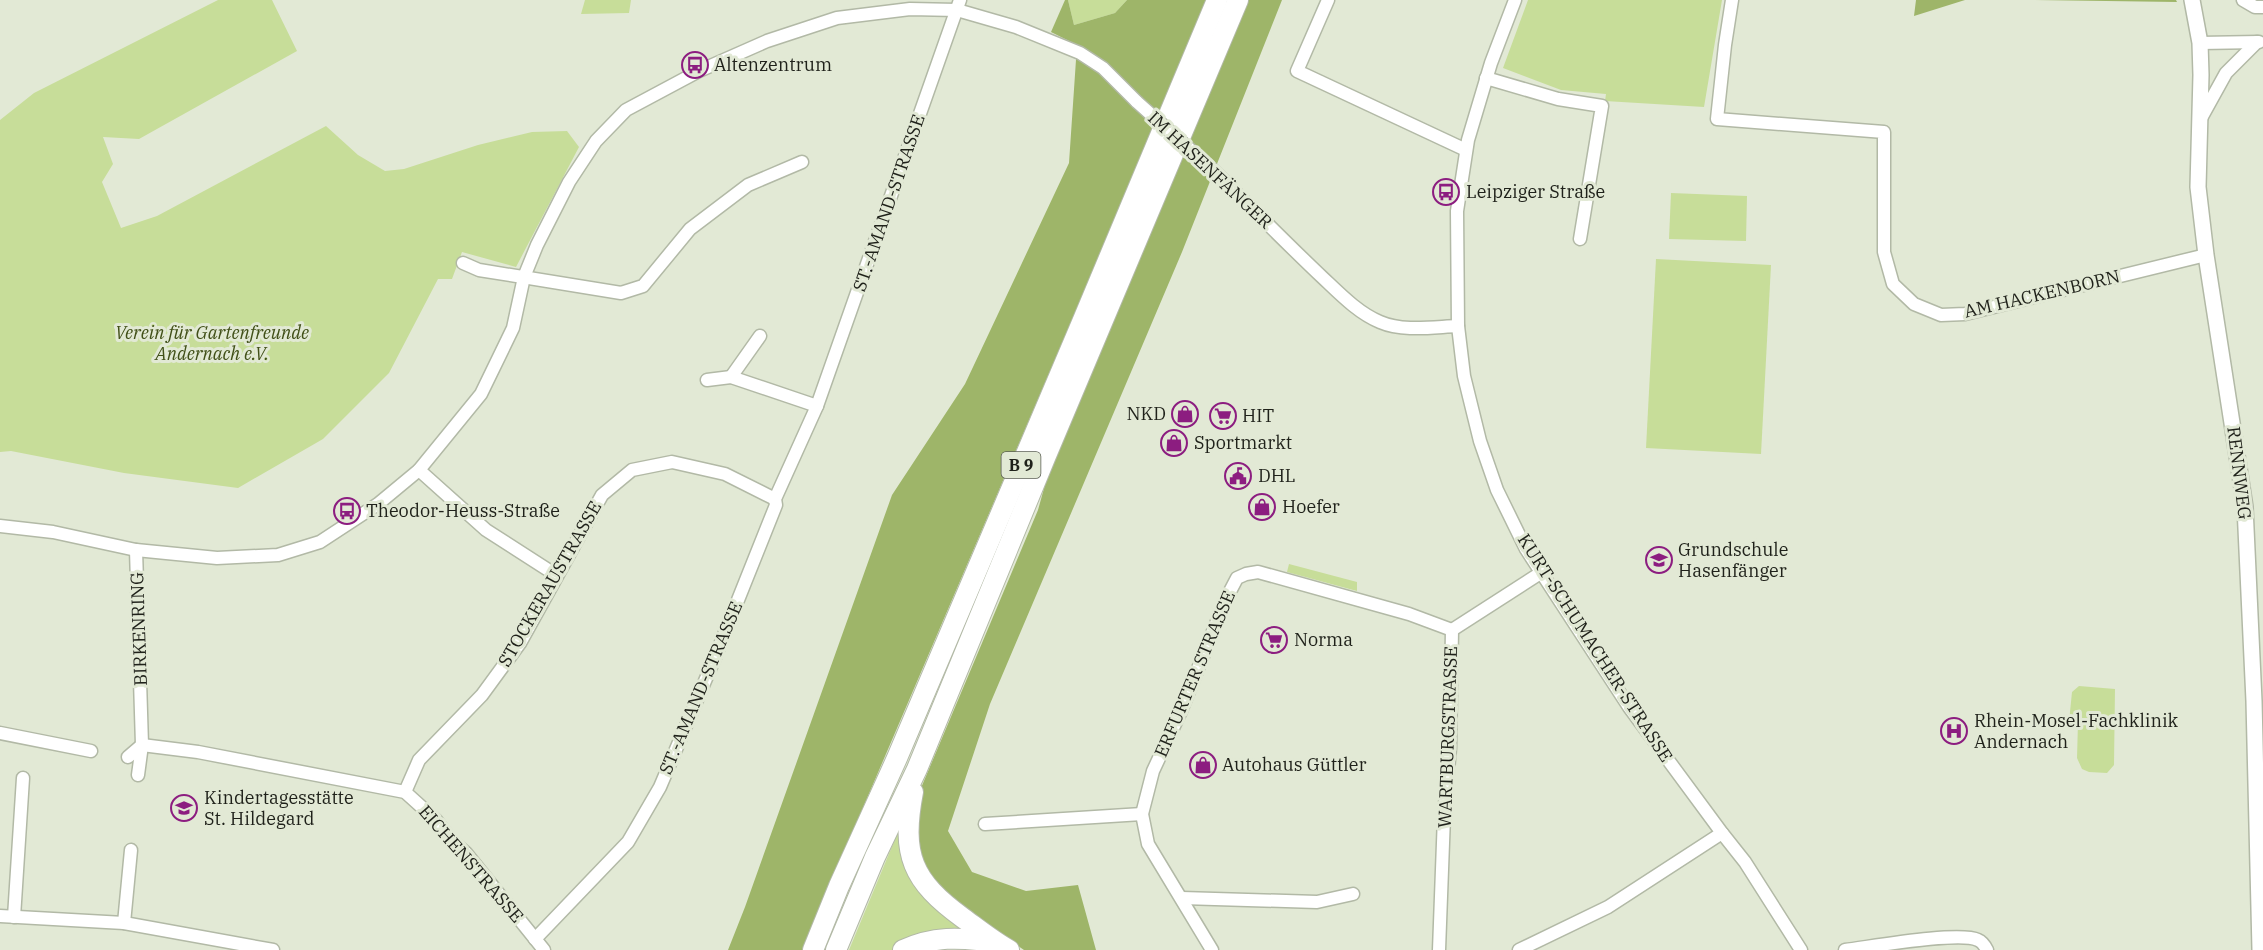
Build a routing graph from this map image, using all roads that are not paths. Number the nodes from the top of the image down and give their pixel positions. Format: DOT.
graph roads {
  1 [pos="1217,0"];
  2 [pos="1238,0"];
  3 [pos="1328,0"];
  4 [pos="1515,0"];
  5 [pos="1732,0"];
  6 [pos="2192,0"];
  7 [pos="2244,0"];
  8 [pos="958,5"];
  9 [pos="2263,7"];
  10 [pos="2260,42"];
  11 [pos="2200,43"];
  12 [pos="1486,78"];
  13 [pos="2200,121"];
  14 [pos="1466,150"];
  15 [pos="802,162"];
  16 [pos="1580,239"];
  17 [pos="2206,255"];
  18 [pos="463,263"];
  19 [pos="524,277"];
  20 [pos="1458,326"];
  21 [pos="760,336"];
  22 [pos="731,376"];
  23 [pos="707,380"];
  24 [pos="817,406"];
  25 [pos="419,470"];
  26 [pos="775,499"];
  27 [pos="0,526"];
  28 [pos="136,550"];
  29 [pos="1542,573"];
  30 [pos="556,576"];
  31 [pos="1452,630"];
  32 [pos="0,732"];
  33 [pos="142,745"];
  34 [pos="91,752"];
  35 [pos="128,757"];
  36 [pos="917,769"];
  37 [pos="138,775"];
  38 [pos="23,778"];
  39 [pos="405,792"];
  40 [pos="1142,814"];
  41 [pos="985,824"];
  42 [pos="1722,834"];
  43 [pos="131,850"];
  44 [pos="1353,894"];
  45 [pos="1182,898"];
  46 [pos="0,916"];
  47 [pos="14,917"];
  48 [pos="124,923"];
  49 [pos="535,939"];
  50 [pos="1003,947"];
  51 [pos="273,950"];
  52 [pos="544,950"];
  53 [pos="813,950"];
  54 [pos="836,950"];
  55 [pos="903,950"];
  56 [pos="1212,950"];
  57 [pos="1439,950"];
  58 [pos="1519,950"];
  59 [pos="1801,950"];
  60 [pos="1845,950"];
  61 [pos="1987,950"];
  62 [pos="2260,950"];
  1 -- 53 [label="highway, B 9"];
  2 -- 36 [label="highway, B 9"];
  3 -- 14 [label="street"];
  4 -- 12 [label="street, KURT-SCHUMACHER-STRASSE"];
  5 -- 17 [label="street, AM HACKENBORN"];
  6 -- 11 [label="street, RENNWEG"];
  7 -- 9 [label="street"];
  8 -- 19 [label="street"];
  8 -- 20 [label="street, IM HASENFÄNGER, bridge"];
  8 -- 24 [label="street, ST.-AMAND-STRASSE"];
  10 -- 11 [label="street"];
  10 -- 13 [label="street"];
  11 -- 13 [label="street, RENNWEG"];
  12 -- 14 [label="street, KURT-SCHUMACHER-STRASSE"];
  12 -- 16 [label="street"];
  13 -- 17 [label="street, RENNWEG"];
  14 -- 20 [label="street, KURT-SCHUMACHER-STRASSE"];
  15 -- 19 [label="street"];
  17 -- 62 [label="street, RENNWEG"];
  18 -- 19 [label="street"];
  19 -- 25 [label="street"];
  20 -- 29 [label="street, KURT-SCHUMACHER-STRASSE"];
  21 -- 22 [label="street"];
  22 -- 23 [label="street"];
  22 -- 24 [label="street"];
  24 -- 26 [label="street, ST.-AMAND-STRASSE"];
  25 -- 28 [label="street"];
  25 -- 30 [label="street"];
  26 -- 30 [label="street, STOCKERAUSTRASSE"];
  26 -- 49 [label="street, ST.-AMAND-STRASSE"];
  27 -- 28 [label="street, BIRKENRING"];
  28 -- 33 [label="street, BIRKENRING"];
  29 -- 31 [label="street, WARTBURGSTRASSE"];
  29 -- 42 [label="street, KURT-SCHUMACHER-STRASSE"];
  30 -- 39 [label="street, STOCKERAUSTRASSE"];
  31 -- 40 [label="street, ERFURTER STRASSE"];
  31 -- 57 [label="street, WARTBURGSTRASSE"];
  32 -- 34 [label="street"];
  33 -- 35 [label="street"];
  33 -- 37 [label="street, BIRKENRING"];
  33 -- 39 [label="street, EICHENSTRASSE"];
  36 -- 50 [label="highway"];
  36 -- 54 [label="highway, B 9"];
  38 -- 47 [label="street"];
  39 -- 49 [label="street, EICHENSTRASSE"];
  40 -- 41 [label="street"];
  40 -- 45 [label="street, ERFURTER STRASSE"];
  42 -- 58 [label="street"];
  42 -- 59 [label="street, KURT-SCHUMACHER-STRASSE"];
  43 -- 48 [label="street"];
  44 -- 45 [label="street"];
  45 -- 56 [label="street, ERFURTER STRASSE"];
  46 -- 47 [label="street"];
  47 -- 48 [label="street"];
  48 -- 51 [label="street"];
  49 -- 52 [label="street, EICHENSTRASSE"];
  50 -- 55 [label="highway"];
  60 -- 61 [label="street"];
}
